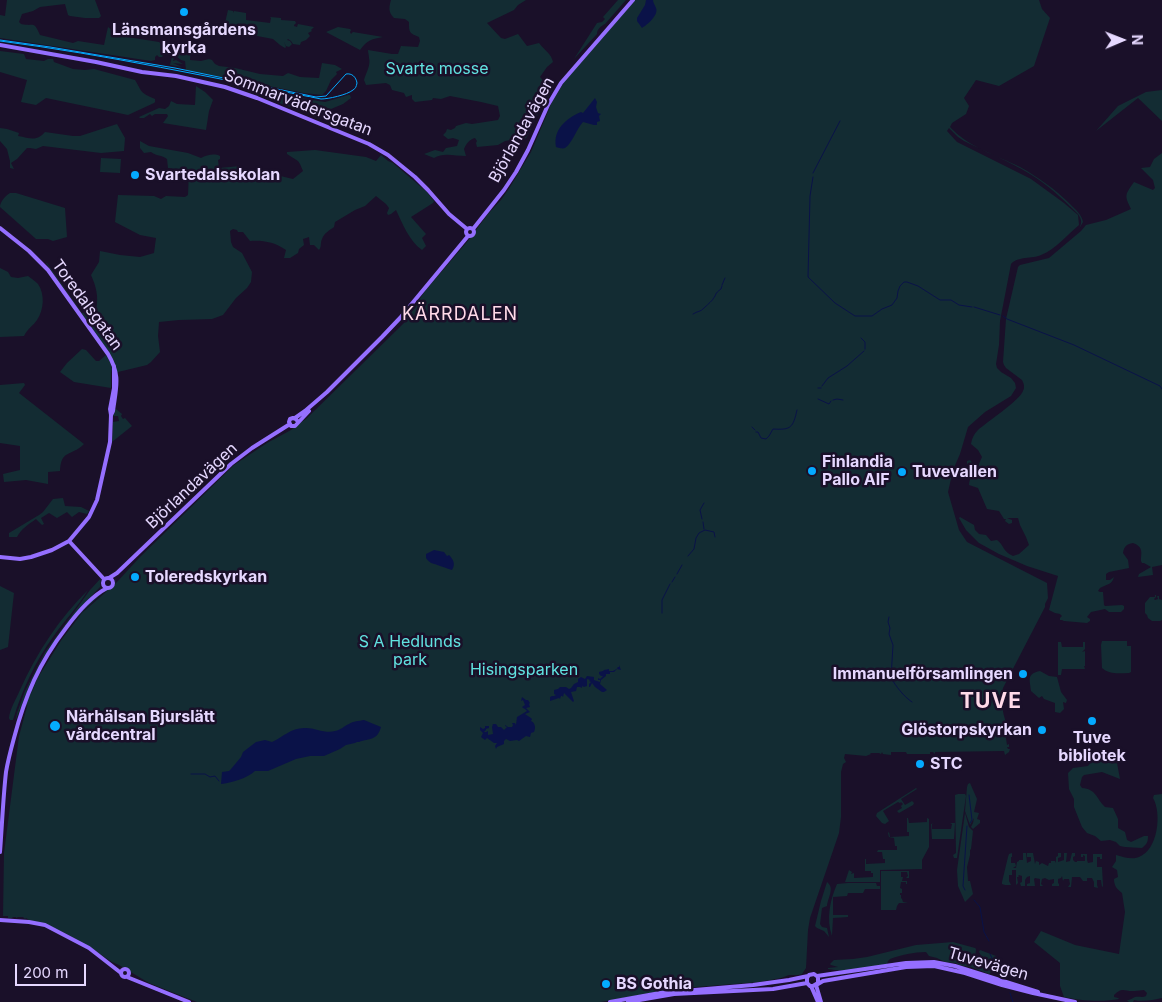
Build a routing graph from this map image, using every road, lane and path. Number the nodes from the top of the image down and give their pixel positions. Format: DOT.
graph roads {
  1 [pos="633,0"];
  2 [pos="0,45"];
  3 [pos="0,228"];
  4 [pos="473,229"];
  5 [pos="467,230"];
  6 [pos="468,236"];
  7 [pos="69,541"];
  8 [pos="0,557"];
  9 [pos="117,573"];
  10 [pos="105,580"];
  11 [pos="112,582"];
  12 [pos="107,588"];
  13 [pos="94,597"];
  14 [pos="0,852"];
  15 [pos="0,920"];
  16 [pos="808,976"];
  17 [pos="817,976"];
  18 [pos="813,984"];
  19 [pos="1062,999"];
  20 [pos="189,1002"];
  21 [pos="610,1002"];
  22 [pos="628,1002"];
  23 [pos="819,1002"];
  24 [pos="1074,1002"];
  1 -- 4 [label="street, Björlandavägen"];
  2 -- 5 [label="street, Sommarvädersgatan"];
  3 -- 7 [label="street, Toredalsgatan"];
  4 -- 5 [label="street"];
  4 -- 6 [label="street, Björlandavägen"];
  5 -- 6 [label="street"];
  6 -- 9 [label="street, Björlandavägen"];
  7 -- 8 [label="street, Toredalsgatan"];
  7 -- 10 [label="street"];
  9 -- 10 [label="street, Björlandavägen"];
  9 -- 11 [label="street, Björlandavägen"];
  10 -- 11 [label="street"];
  10 -- 12 [label="street"];
  10 -- 13 [label="street, Björlandavägen"];
  11 -- 12 [label="street, Björlandavägen"];
  12 -- 13 [label="street, Björlandavägen"];
  13 -- 14 [label="street, Björlandavägen"];
  15 -- 20 [label="street"];
  16 -- 17 [label="street, Tuvevägen"];
  16 -- 18 [label="street"];
  16 -- 21 [label="street, Tuvevägen"];
  17 -- 18 [label="street"];
  17 -- 19 [label="street, Tuvevägen"];
  18 -- 19 [label="street, Tuvevägen"];
  18 -- 22 [label="street, Tuvevägen"];
  18 -- 23 [label="street"];
  19 -- 24 [label="street, Tuvevägen"];
}
